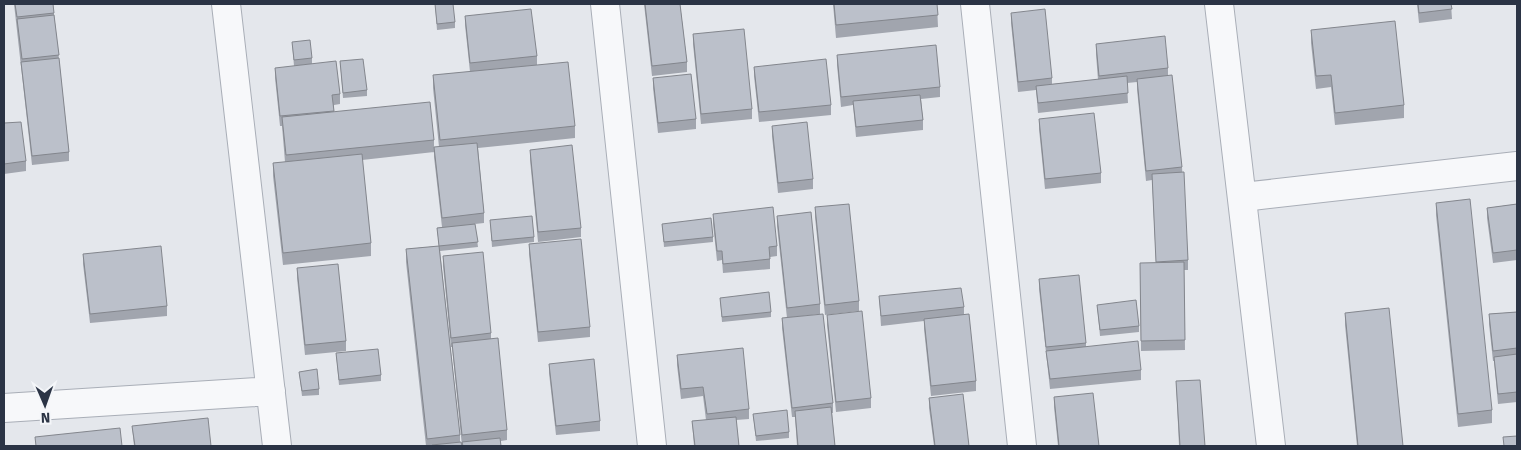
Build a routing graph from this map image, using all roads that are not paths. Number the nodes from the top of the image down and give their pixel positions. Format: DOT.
graph roads {
  1 [pos="226,4"];
  2 [pos="605,4"];
  3 [pos="975,4"];
  4 [pos="1219,4"];
  5 [pos="1517,166"];
  6 [pos="1243,197"];
  7 [pos="271,391"];
  8 [pos="4,408"];
  9 [pos="277,446"];
  10 [pos="652,446"];
  11 [pos="1022,446"];
  12 [pos="1271,446"];
  1 -- 7 [label="street"];
  2 -- 10 [label="street"];
  3 -- 11 [label="street"];
  4 -- 6 [label="street"];
  5 -- 6 [label="street"];
  6 -- 12 [label="street"];
  7 -- 8 [label="street"];
  7 -- 9 [label="street"];
}
